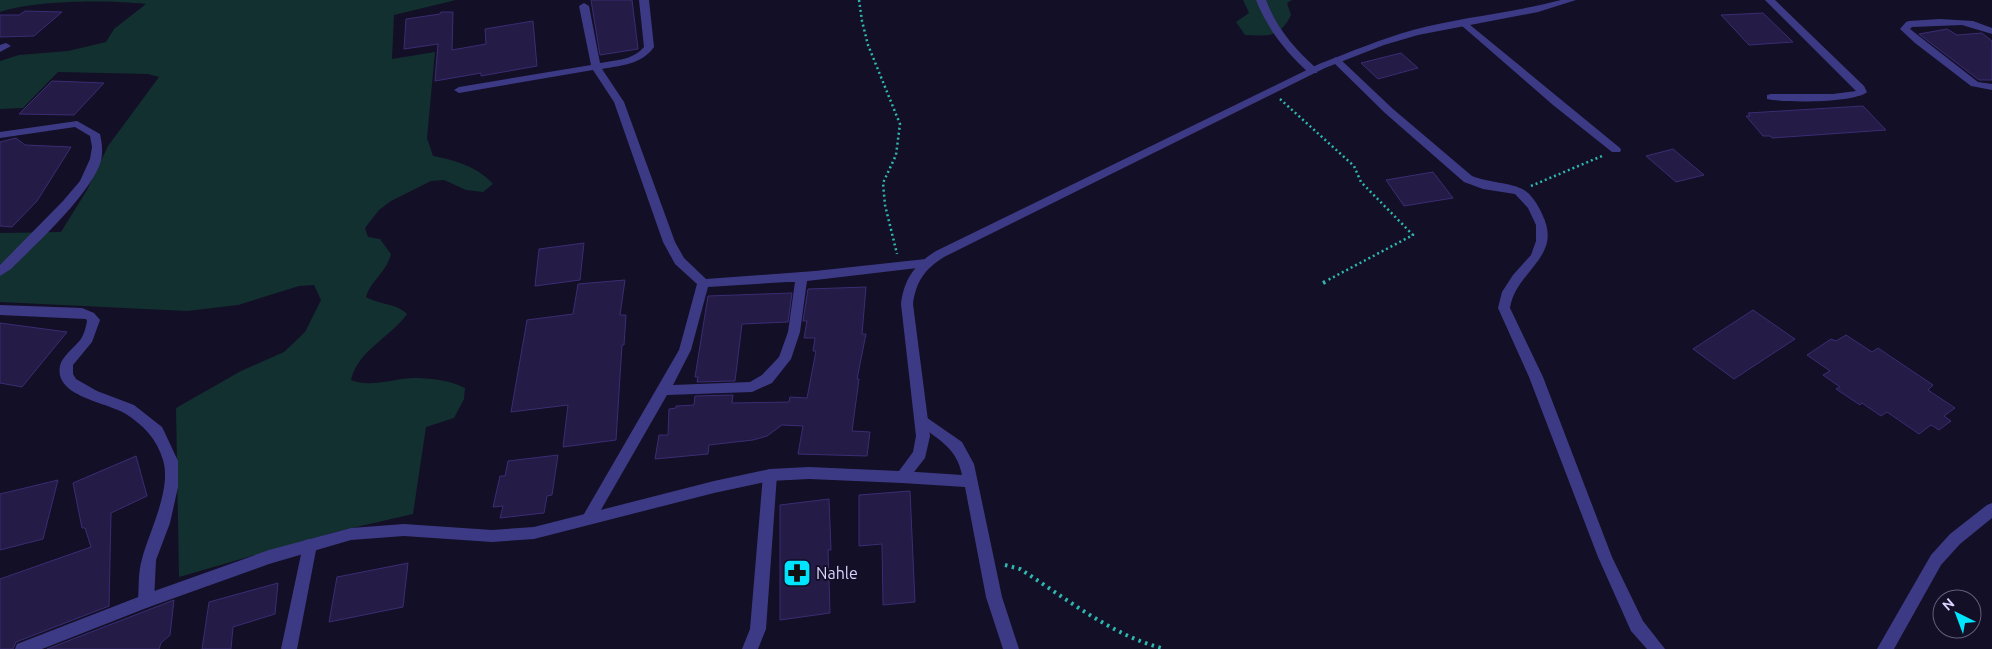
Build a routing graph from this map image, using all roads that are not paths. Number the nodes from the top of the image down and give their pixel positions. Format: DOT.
graph roads {
  1 [pos="644,0"];
  2 [pos="1261,0"];
  3 [pos="1571,0"];
  4 [pos="1770,0"];
  5 [pos="584,6"];
  6 [pos="1464,23"];
  7 [pos="1992,31"];
  8 [pos="1336,60"];
  9 [pos="596,67"];
  10 [pos="1313,70"];
  11 [pos="1992,87"];
  12 [pos="458,90"];
  13 [pos="1771,98"];
  14 [pos="0,135"];
  15 [pos="1616,150"];
  16 [pos="926,263"];
  17 [pos="0,272"];
  18 [pos="801,278"];
  19 [pos="703,283"];
  20 [pos="0,310"];
  21 [pos="663,390"];
  22 [pos="923,420"];
  23 [pos="770,475"];
  24 [pos="902,477"];
  25 [pos="972,482"];
  26 [pos="1992,509"];
  27 [pos="589,518"];
  28 [pos="310,545"];
  29 [pos="146,600"];
  30 [pos="23,649"];
  31 [pos="289,649"];
  32 [pos="750,649"];
  33 [pos="1011,649"];
  34 [pos="1657,649"];
  35 [pos="1886,649"];
  1 -- 9 [label="street"];
  2 -- 10 [label="street"];
  3 -- 6 [label="street"];
  4 -- 13 [label="street"];
  5 -- 9 [label="street"];
  6 -- 8 [label="street"];
  6 -- 15 [label="street"];
  7 -- 11 [label="street"];
  8 -- 10 [label="street"];
  8 -- 34 [label="street"];
  9 -- 12 [label="street"];
  9 -- 19 [label="street"];
  10 -- 16 [label="street"];
  14 -- 17 [label="street"];
  16 -- 18 [label="street"];
  16 -- 22 [label="street"];
  18 -- 19 [label="street"];
  18 -- 21 [label="street"];
  19 -- 21 [label="street"];
  20 -- 29 [label="street"];
  21 -- 27 [label="street"];
  22 -- 24 [label="street"];
  22 -- 25 [label="street"];
  23 -- 24 [label="street"];
  23 -- 27 [label="street"];
  23 -- 32 [label="street"];
  24 -- 25 [label="street"];
  25 -- 33 [label="street"];
  26 -- 35 [label="street"];
  27 -- 28 [label="street"];
  28 -- 29 [label="street"];
  28 -- 31 [label="street"];
  29 -- 30 [label="street"];
}
